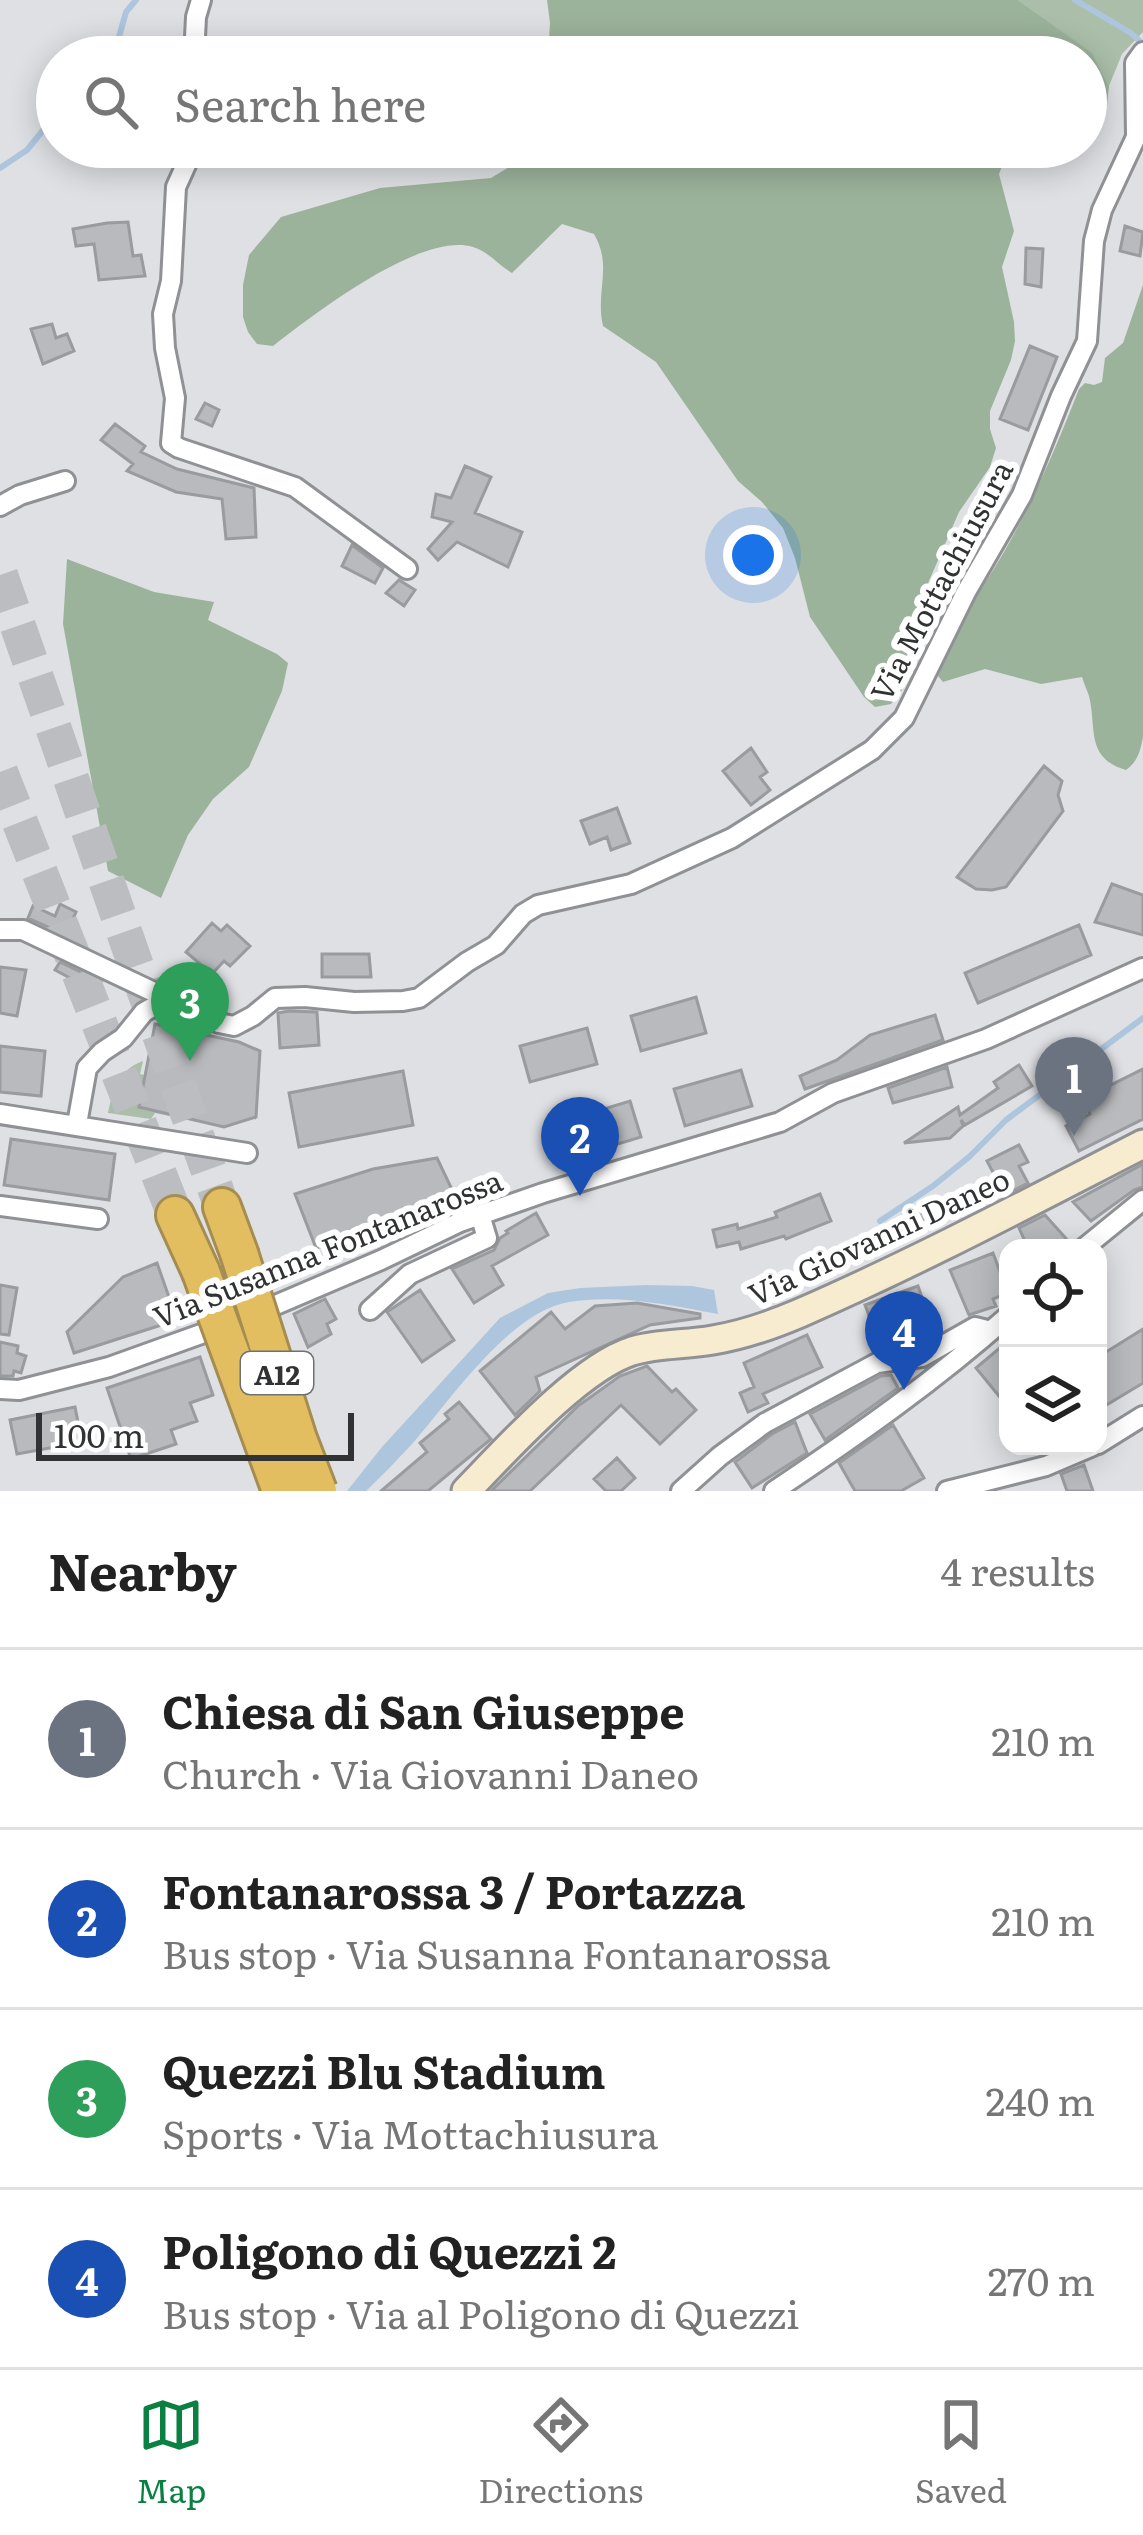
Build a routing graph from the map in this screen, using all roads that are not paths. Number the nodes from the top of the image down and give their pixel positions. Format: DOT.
graph roads {
  1 [pos="201,0"];
  2 [pos="195,36"];
  3 [pos="1143,52"];
  4 [pos="185,168"];
  5 [pos="65,481"];
  6 [pos="0,506"];
  7 [pos="407,569"];
  8 [pos="0,931"];
  9 [pos="1143,968"];
  10 [pos="167,999"];
  11 [pos="0,1114"];
  12 [pos="77,1124"];
  13 [pos="1143,1144"];
  14 [pos="247,1153"];
  15 [pos="1143,1200"];
  16 [pos="0,1206"];
  17 [pos="222,1207"];
  18 [pos="176,1215"];
  19 [pos="480,1215"];
  20 [pos="98,1219"];
  21 [pos="1095,1239"];
  22 [pos="370,1310"];
  23 [pos="999,1324"];
  24 [pos="992,1330"];
  25 [pos="0,1389"];
  26 [pos="1143,1416"];
  27 [pos="1107,1438"];
  28 [pos="1072,1455"];
  29 [pos="984,1485"];
  30 [pos="281,1491"];
  31 [pos="318,1491"];
  32 [pos="466,1491"];
  33 [pos="681,1491"];
  34 [pos="774,1491"];
  35 [pos="946,1491"];
  1 -- 2 [label="street"];
  3 -- 10 [label="street, Via Mottachiusura"];
  4 -- 7 [label="street"];
  5 -- 6 [label="street"];
  8 -- 10 [label="street, Via Mottachiusura"];
  9 -- 19 [label="street, Via Susanna Fontanarossa"];
  10 -- 12 [label="street"];
  11 -- 12 [label="street"];
  12 -- 14 [label="street"];
  13 -- 32 [label="street, Via Giovanni Daneo"];
  15 -- 21 [label="street"];
  16 -- 20 [label="street"];
  17 -- 31 [label="highway, A12, bridge"];
  18 -- 30 [label="highway, A12, bridge"];
  19 -- 22 [label="street"];
  19 -- 25 [label="street, Via Susanna Fontanarossa"];
  23 -- 24 [label="street"];
  24 -- 33 [label="street"];
  24 -- 34 [label="street"];
  26 -- 27 [label="street"];
  28 -- 29 [label="street"];
  29 -- 35 [label="street"];
}
